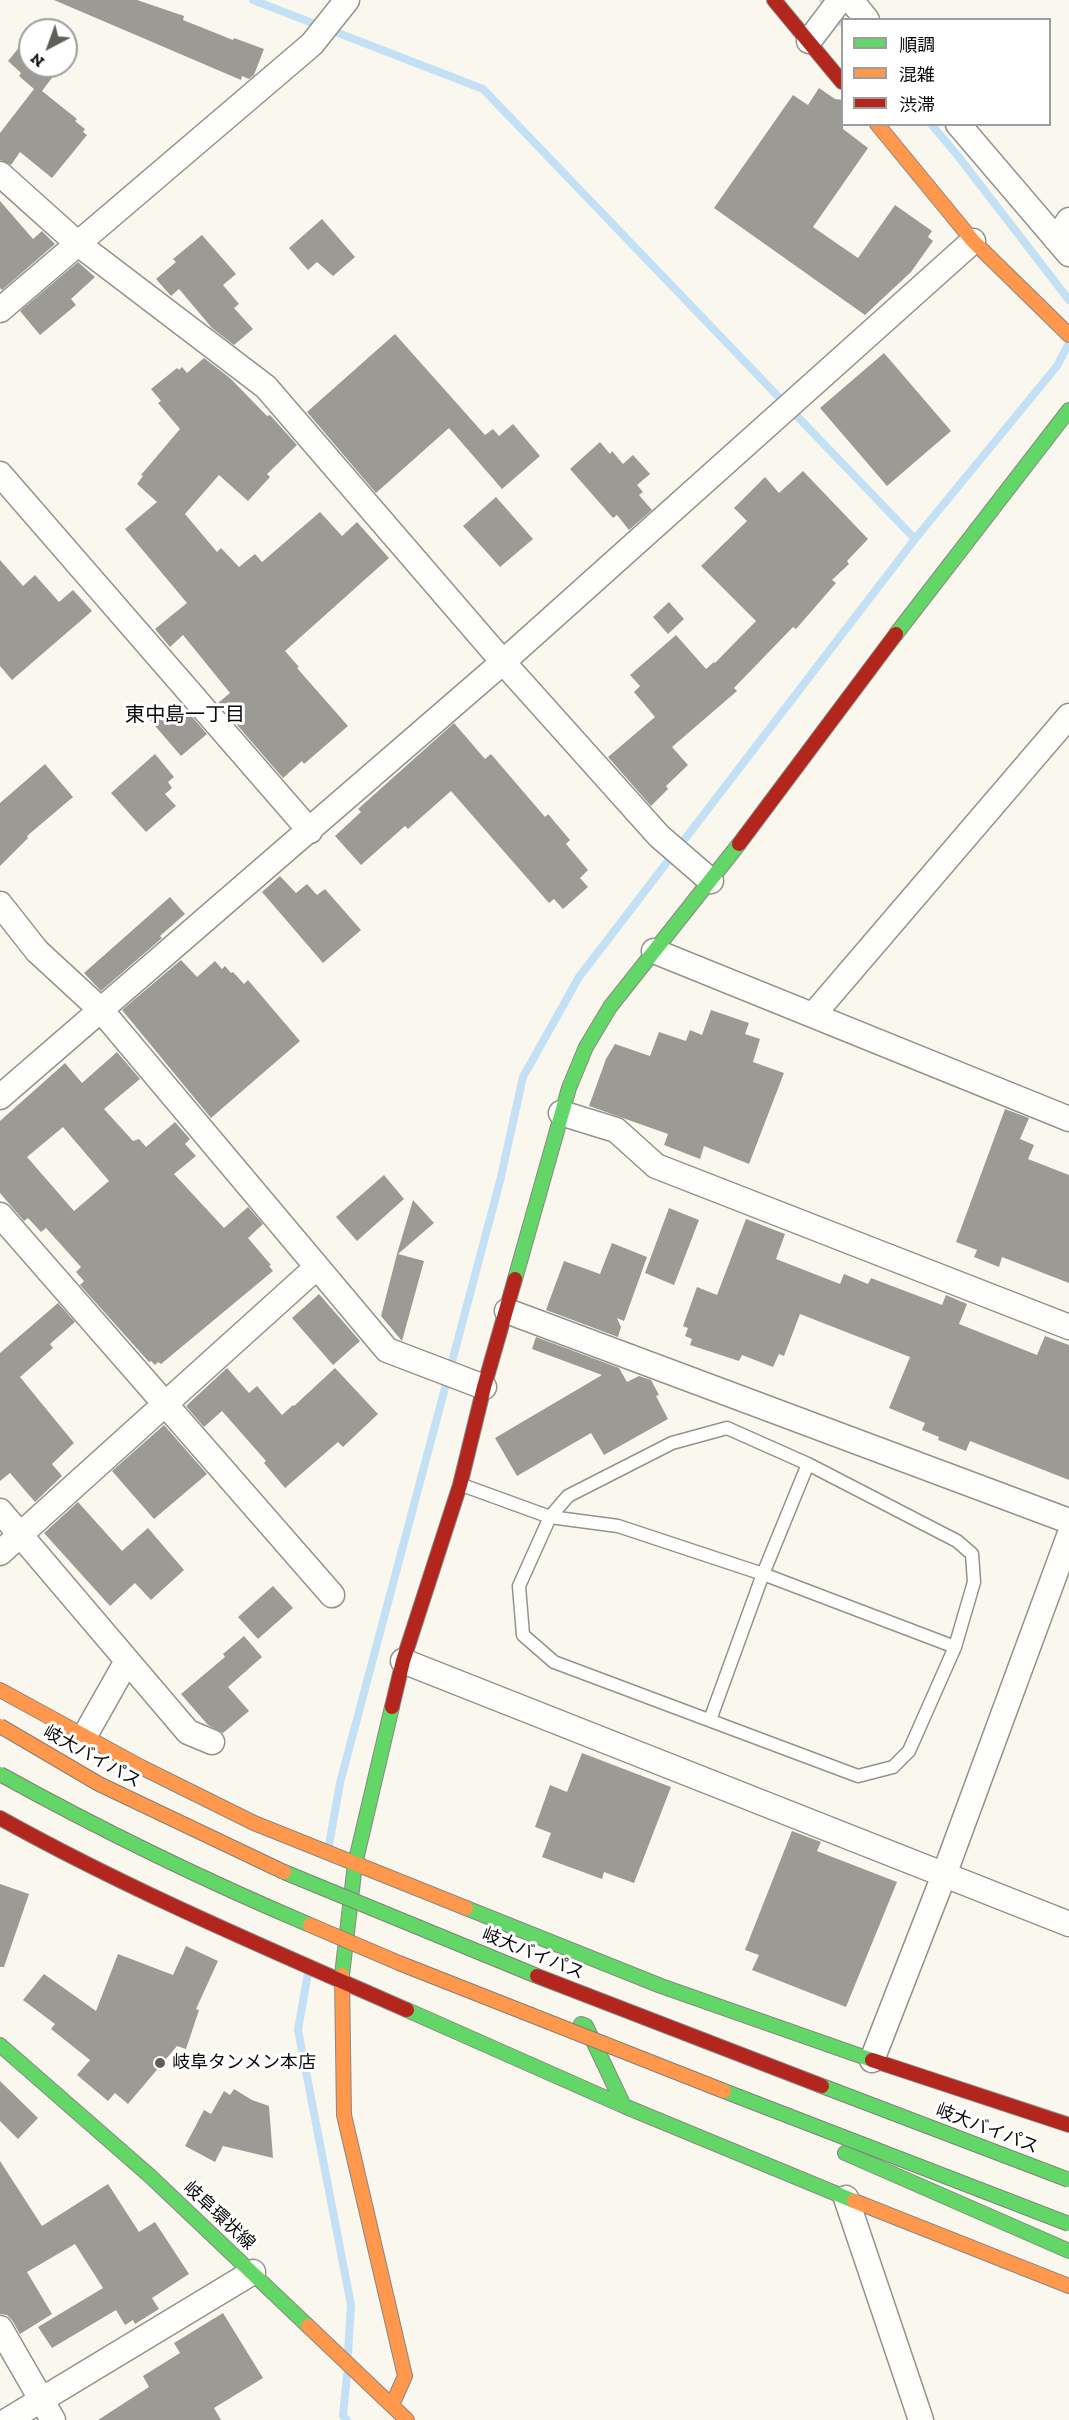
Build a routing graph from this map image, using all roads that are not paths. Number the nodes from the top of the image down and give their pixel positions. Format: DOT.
graph roads {
  1 [pos="774,0"];
  2 [pos="843,1"];
  3 [pos="342,6"];
  4 [pos="864,18"];
  5 [pos="814,35"];
  6 [pos="841,79"];
  7 [pos="879,126"];
  8 [pos="960,126"];
  9 [pos="0,174"];
  10 [pos="1065,237"];
  11 [pos="973,241"];
  12 [pos="77,243"];
  13 [pos="0,310"];
  14 [pos="1069,335"];
  15 [pos="1069,410"];
  16 [pos="0,474"];
  17 [pos="503,662"];
  18 [pos="1069,716"];
  19 [pos="310,831"];
  20 [pos="711,881"];
  21 [pos="0,904"];
  22 [pos="654,951"];
  23 [pos="101,1010"];
  24 [pos="813,1015"];
  25 [pos="0,1097"];
  26 [pos="561,1113"];
  27 [pos="1069,1119"];
  28 [pos="0,1215"];
  29 [pos="316,1267"];
  30 [pos="507,1311"];
  31 [pos="1069,1327"];
  32 [pos="476,1384"];
  33 [pos="164,1403"];
  34 [pos="808,1464"];
  35 [pos="460,1485"];
  36 [pos="0,1511"];
  37 [pos="550,1517"];
  38 [pos="1069,1521"];
  39 [pos="20,1534"];
  40 [pos="1069,1536"];
  41 [pos="0,1553"];
  42 [pos="762,1574"];
  43 [pos="332,1596"];
  44 [pos="955,1647"];
  45 [pos="128,1661"];
  46 [pos="404,1661"];
  47 [pos="0,1690"];
  48 [pos="21,1703"];
  49 [pos="710,1720"];
  50 [pos="0,1726"];
  51 [pos="84,1737"];
  52 [pos="212,1742"];
  53 [pos="0,1774"];
  54 [pos="0,1818"];
  55 [pos="231,1862"];
  56 [pos="355,1864"];
  57 [pos="252,1872"];
  58 [pos="944,1875"];
  59 [pos="349,1915"];
  60 [pos="1069,1924"];
  61 [pos="347,1930"];
  62 [pos="341,1979"];
  63 [pos="605,2045"];
  64 [pos="0,2046"];
  65 [pos="872,2060"];
  66 [pos="837,2090"];
  67 [pos="624,2106"];
  68 [pos="1069,2125"];
  69 [pos="1036,2152"];
  70 [pos="1069,2180"];
  71 [pos="846,2198"];
  72 [pos="1069,2224"];
  73 [pos="1069,2251"];
  74 [pos="253,2272"];
  75 [pos="1069,2286"];
  76 [pos="0,2328"];
  77 [pos="392,2405"];
  78 [pos="47,2410"];
  79 [pos="8,2420"];
  80 [pos="407,2420"];
  81 [pos="921,2420"];
  1 -- 5 [label="main road"];
  2 -- 4 [label="street"];
  2 -- 5 [label="street"];
  3 -- 12 [label="street"];
  5 -- 6 [label="main road"];
  7 -- 11 [label="main road"];
  8 -- 10 [label="street"];
  9 -- 12 [label="street"];
  11 -- 14 [label="main road"];
  11 -- 17 [label="street"];
  12 -- 13 [label="street"];
  12 -- 17 [label="street"];
  15 -- 20 [label="main road"];
  16 -- 19 [label="street"];
  17 -- 19 [label="street"];
  17 -- 20 [label="street"];
  18 -- 24 [label="street"];
  19 -- 23 [label="street"];
  20 -- 22 [label="main road"];
  21 -- 23 [label="street"];
  22 -- 24 [label="street"];
  22 -- 26 [label="main road"];
  23 -- 25 [label="street"];
  23 -- 29 [label="street"];
  24 -- 27 [label="street"];
  26 -- 30 [label="main road"];
  26 -- 31 [label="street"];
  28 -- 33 [label="street"];
  29 -- 32 [label="street"];
  29 -- 33 [label="street"];
  30 -- 32 [label="main road"];
  30 -- 38 [label="street"];
  32 -- 35 [label="main road"];
  33 -- 39 [label="street"];
  33 -- 43 [label="street"];
  34 -- 37 [label="lane"];
  34 -- 42 [label="lane"];
  34 -- 44 [label="lane"];
  35 -- 37 [label="lane"];
  35 -- 46 [label="main road"];
  36 -- 39 [label="street"];
  37 -- 42 [label="lane"];
  37 -- 49 [label="lane"];
  39 -- 41 [label="street"];
  39 -- 45 [label="street"];
  40 -- 58 [label="street"];
  42 -- 44 [label="lane"];
  42 -- 49 [label="lane"];
  44 -- 49 [label="lane"];
  45 -- 51 [label="street"];
  45 -- 52 [label="street"];
  46 -- 56 [label="main road"];
  46 -- 58 [label="street"];
  47 -- 48 [label="main road"];
  48 -- 51 [label="main road"];
  48 -- 55 [label="main road"];
  50 -- 66 [label="main road, 岐大バイパス, bridge"];
  51 -- 56 [label="main road"];
  53 -- 63 [label="main road, bridge"];
  54 -- 62 [label="main road"];
  56 -- 59 [label="main road"];
  56 -- 65 [label="main road"];
  57 -- 59 [label="main road"];
  58 -- 60 [label="street"];
  58 -- 65 [label="street"];
  59 -- 61 [label="main road"];
  61 -- 62 [label="main road"];
  61 -- 67 [label="main road"];
  62 -- 67 [label="main road"];
  62 -- 77 [label="main road"];
  63 -- 72 [label="main road, bridge"];
  63 -- 73 [label="main road, bridge"];
  64 -- 74 [label="main road, 岐阜環状線"];
  65 -- 68 [label="main road"];
  66 -- 69 [label="main road, bridge"];
  66 -- 70 [label="main road, 岐大バイパス, bridge"];
  67 -- 71 [label="main road"];
  71 -- 75 [label="main road"];
  71 -- 81 [label="street"];
  74 -- 77 [label="main road, 岐阜環状線"];
  74 -- 78 [label="street"];
  76 -- 78 [label="street"];
  77 -- 80 [label="main road, 岐阜環状線"];
  78 -- 79 [label="street"];
}
